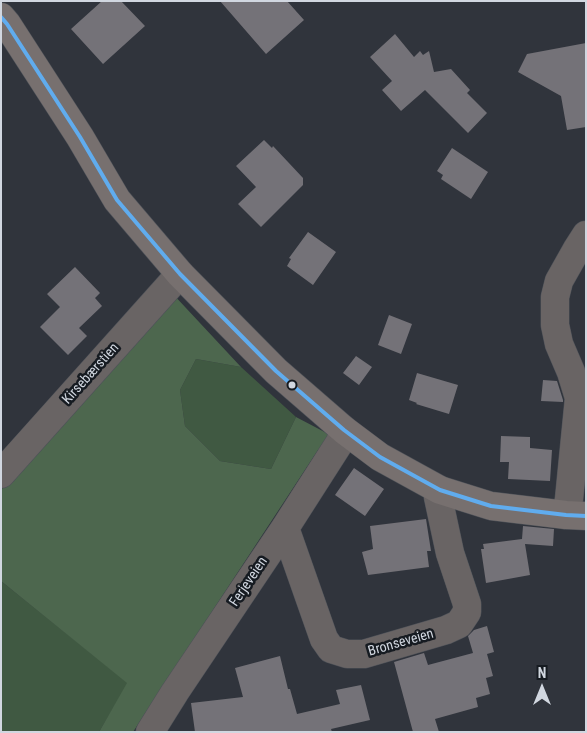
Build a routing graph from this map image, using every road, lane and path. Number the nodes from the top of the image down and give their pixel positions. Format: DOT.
graph roads {
  1 [pos="1,17"];
  2 [pos="586,235"];
  3 [pos="180,274"];
  4 [pos="344,430"];
  5 [pos="1,474"];
  6 [pos="440,490"];
  7 [pos="576,515"];
  8 [pos="285,528"];
  9 [pos="150,732"];
  1 -- 3 [label="main road"];
  2 -- 7 [label="street"];
  3 -- 4 [label="main road"];
  3 -- 5 [label="street, Kirsebærstien"];
  4 -- 6 [label="main road"];
  4 -- 8 [label="street, Ferjeveien"];
  6 -- 7 [label="main road"];
  6 -- 8 [label="street, Bronseveien"];
  8 -- 9 [label="street, Ferjeveien"];
}
